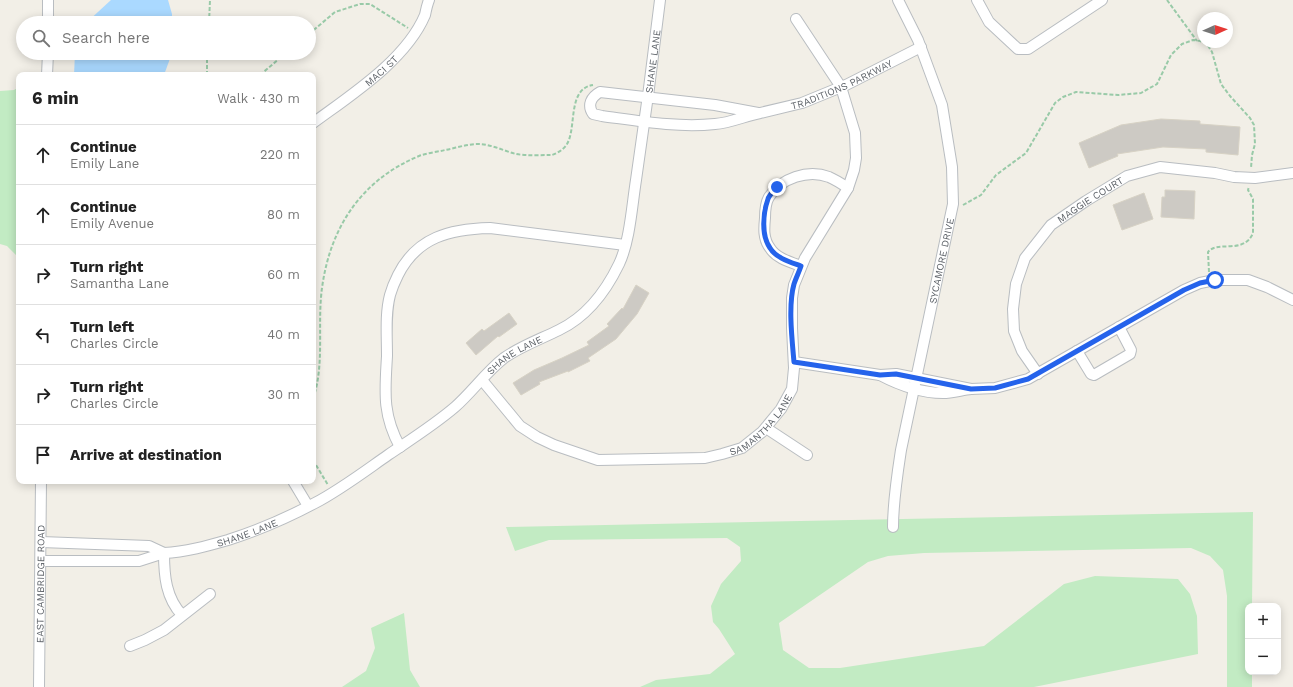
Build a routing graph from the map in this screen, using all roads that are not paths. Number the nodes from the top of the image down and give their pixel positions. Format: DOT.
graph roads {
  1 [pos="48,0"];
  2 [pos="429,0"];
  3 [pos="660,0"];
  4 [pos="898,0"];
  5 [pos="977,0"];
  6 [pos="1102,0"];
  7 [pos="48,16"];
  8 [pos="796,19"];
  9 [pos="921,47"];
  10 [pos="48,60"];
  11 [pos="47,72"];
  12 [pos="841,87"];
  13 [pos="648,96"];
  14 [pos="760,112"];
  15 [pos="316,121"];
  16 [pos="645,122"];
  17 [pos="1293,173"];
  18 [pos="848,188"];
  19 [pos="625,245"];
  20 [pos="801,266"];
  21 [pos="1293,300"];
  22 [pos="1119,327"];
  23 [pos="1077,351"];
  24 [pos="794,362"];
  25 [pos="1038,374"];
  26 [pos="880,375"];
  27 [pos="917,378"];
  28 [pos="482,380"];
  29 [pos="915,388"];
  30 [pos="971,389"];
  31 [pos="766,428"];
  32 [pos="400,447"];
  33 [pos="807,456"];
  34 [pos="41,484"];
  35 [pos="295,484"];
  36 [pos="308,506"];
  37 [pos="893,527"];
  38 [pos="41,542"];
  39 [pos="164,554"];
  40 [pos="40,561"];
  41 [pos="210,594"];
  42 [pos="182,615"];
  43 [pos="130,646"];
  44 [pos="39,687"];
  1 -- 7 [label="street"];
  2 -- 15 [label="street, MACI ST"];
  3 -- 13 [label="street, SHANE LANE"];
  4 -- 9 [label="street, SYCAMORE DRIVE"];
  5 -- 6 [label="street"];
  8 -- 12 [label="street, SAMANTHA LANE"];
  9 -- 12 [label="street, TRADITIONS PARKWAY"];
  9 -- 27 [label="street, SYCAMORE DRIVE"];
  10 -- 11 [label="street"];
  12 -- 14 [label="street, TRADITIONS PARKWAY"];
  12 -- 18 [label="street, SAMANTHA LANE"];
  13 -- 14 [label="street, TRADITIONS PARKWAY"];
  13 -- 16 [label="street, SHANE LANE"];
  13 -- 16 [label="street, TRADITIONS PARKWAY"];
  14 -- 16 [label="street, TRADITIONS PARKWAY"];
  16 -- 19 [label="street, SHANE LANE"];
  17 -- 25 [label="street, MAGGIE COURT"];
  18 -- 20 [label="street, SAMANTHA LANE"];
  18 -- 20 [label="street"];
  19 -- 28 [label="street, SHANE LANE"];
  19 -- 32 [label="street"];
  20 -- 24 [label="street, SAMANTHA LANE"];
  21 -- 22 [label="street"];
  22 -- 23 [label="street"];
  22 -- 23 [label="street"];
  23 -- 25 [label="street"];
  24 -- 26 [label="street"];
  24 -- 31 [label="street, SAMANTHA LANE"];
  25 -- 30 [label="street"];
  26 -- 27 [label="street"];
  26 -- 29 [label="street"];
  27 -- 29 [label="street, SYCAMORE DRIVE"];
  27 -- 30 [label="street"];
  28 -- 31 [label="street, SAMANTHA LANE"];
  28 -- 32 [label="street, SHANE LANE"];
  29 -- 30 [label="street"];
  29 -- 37 [label="street, SYCAMORE DRIVE"];
  31 -- 33 [label="street"];
  32 -- 36 [label="street, SHANE LANE"];
  34 -- 38 [label="street, EAST CAMBRIDGE ROAD"];
  35 -- 36 [label="street"];
  36 -- 39 [label="street, SHANE LANE"];
  38 -- 39 [label="street"];
  38 -- 40 [label="street, EAST CAMBRIDGE ROAD"];
  39 -- 40 [label="street, SHANE LANE"];
  39 -- 42 [label="street"];
  40 -- 44 [label="street, EAST CAMBRIDGE ROAD"];
  41 -- 42 [label="street"];
  42 -- 43 [label="street"];
}
